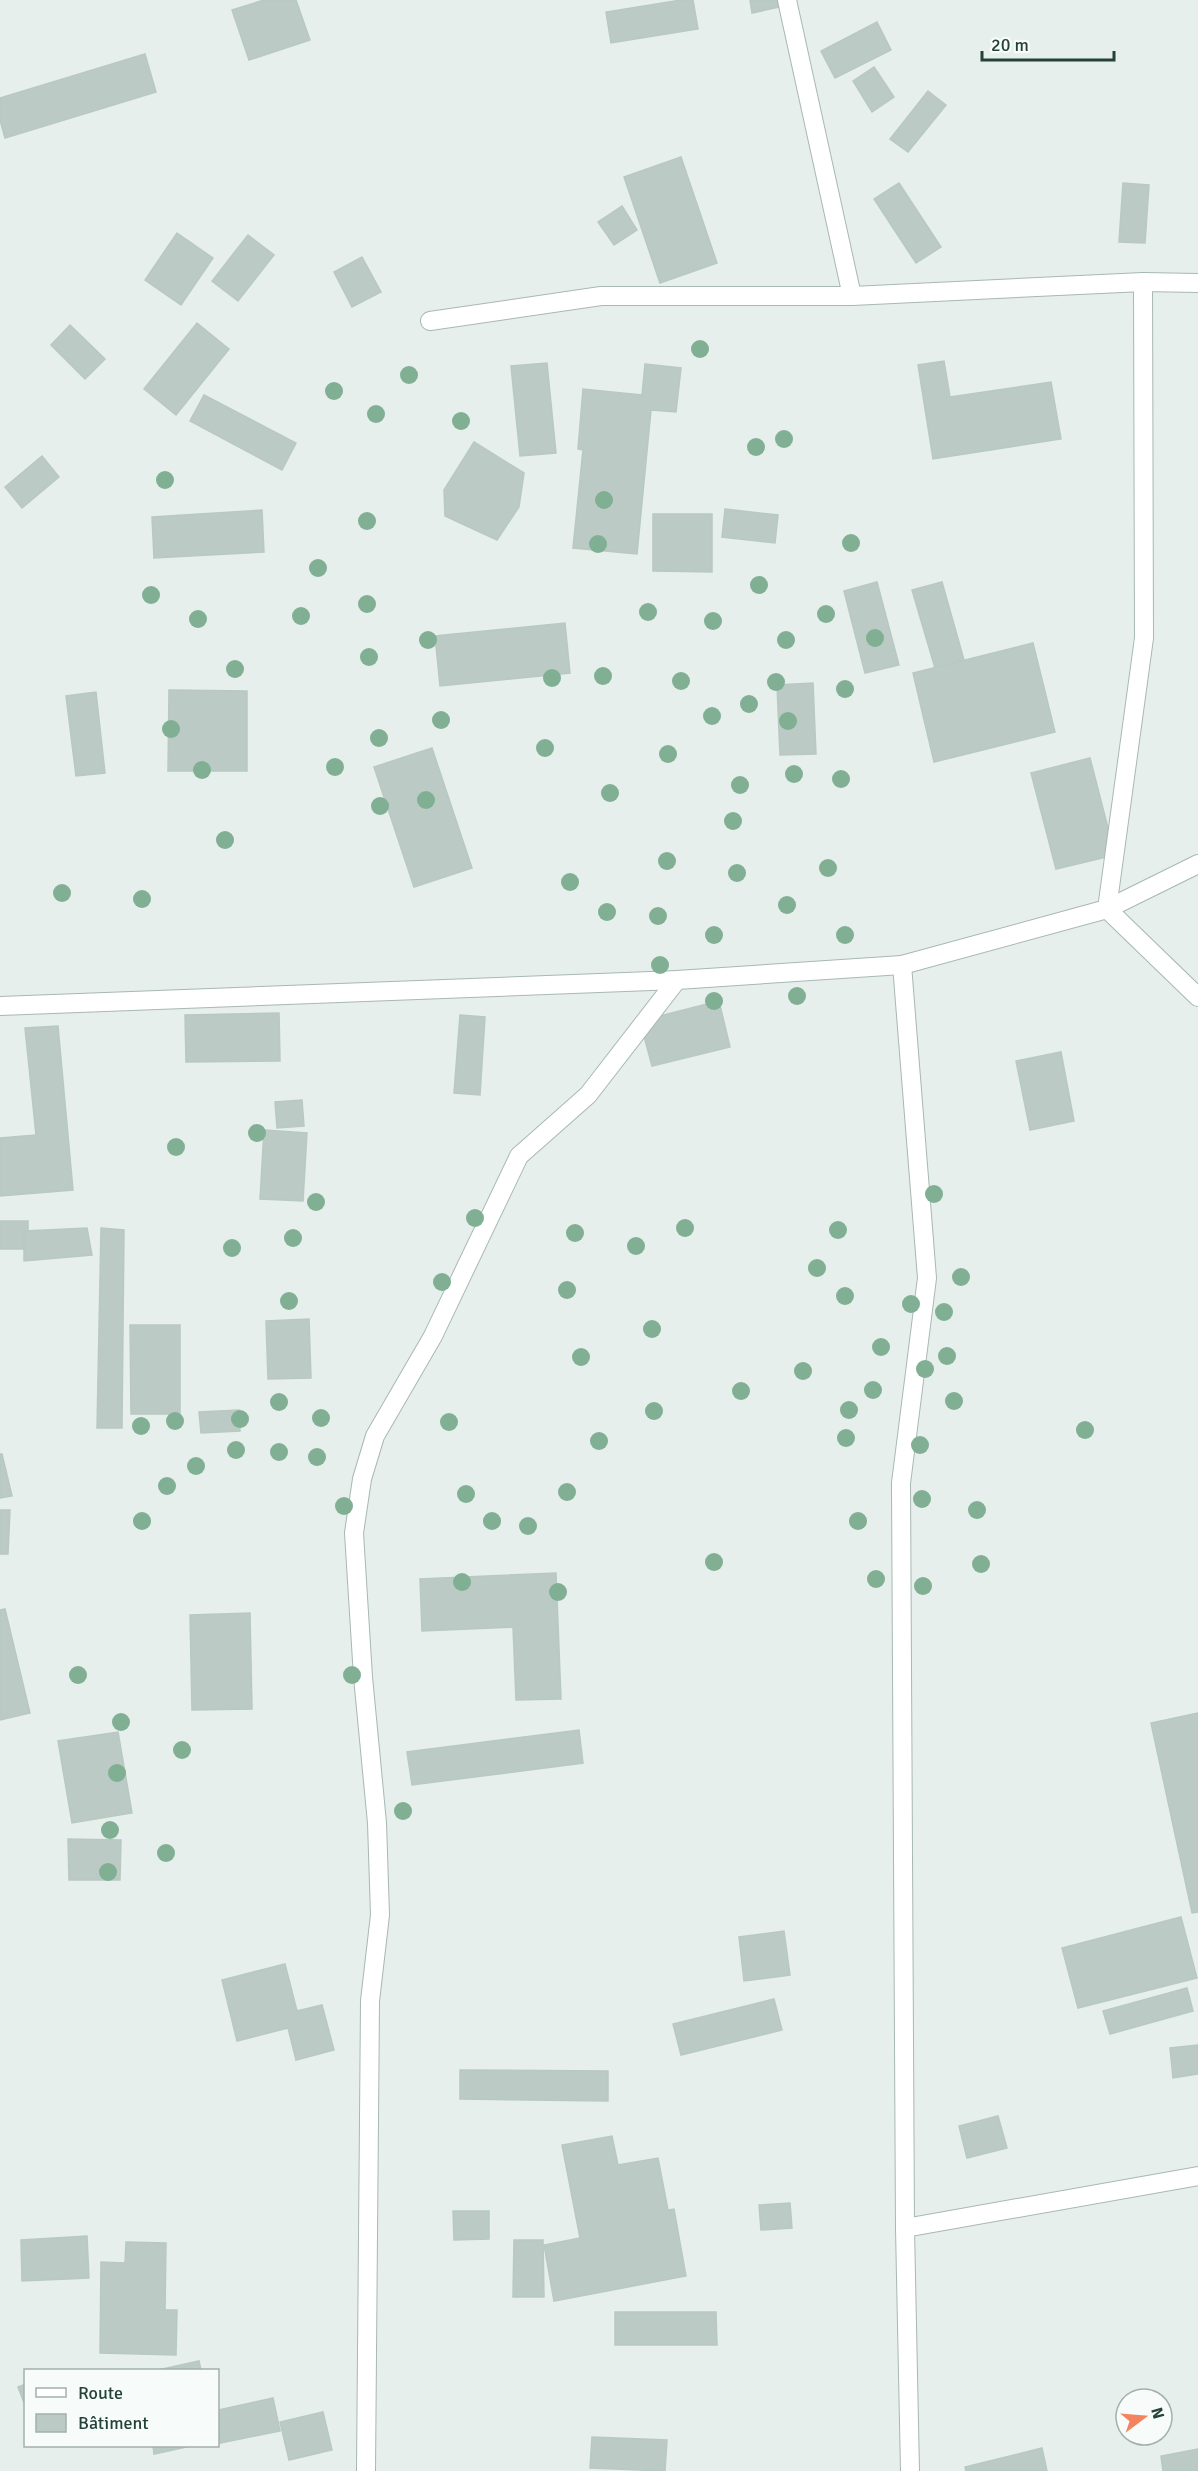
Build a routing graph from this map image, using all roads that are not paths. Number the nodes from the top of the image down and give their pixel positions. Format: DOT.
graph roads {
  1 [pos="788,0"];
  2 [pos="1143,282"];
  3 [pos="1198,283"];
  4 [pos="852,296"];
  5 [pos="430,321"];
  6 [pos="1198,864"];
  7 [pos="1107,909"];
  8 [pos="902,965"];
  9 [pos="677,980"];
  10 [pos="1198,997"];
  11 [pos="0,1006"];
  12 [pos="1198,2176"];
  13 [pos="905,2228"];
  14 [pos="366,2471"];
  15 [pos="910,2471"];
  1 -- 4 [label="street"];
  2 -- 3 [label="street"];
  2 -- 4 [label="street"];
  2 -- 7 [label="street"];
  4 -- 5 [label="street"];
  6 -- 7 [label="street"];
  7 -- 8 [label="street"];
  7 -- 10 [label="street"];
  8 -- 9 [label="street"];
  8 -- 13 [label="street"];
  9 -- 11 [label="street"];
  9 -- 14 [label="street"];
  12 -- 13 [label="street"];
  13 -- 15 [label="street"];
}
